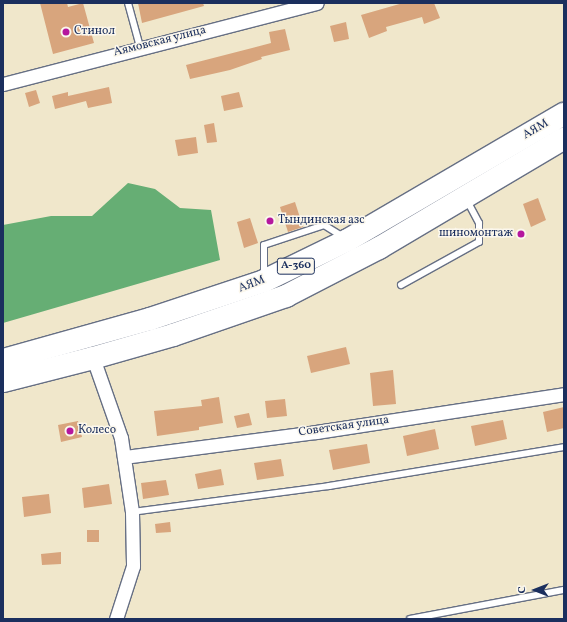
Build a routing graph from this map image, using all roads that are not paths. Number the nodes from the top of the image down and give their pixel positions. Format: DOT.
graph roads {
  1 [pos="128,3"];
  2 [pos="317,3"];
  3 [pos="140,47"];
  4 [pos="4,82"];
  5 [pos="564,114"];
  6 [pos="562,143"];
  7 [pos="466,197"];
  8 [pos="348,240"];
  9 [pos="264,281"];
  10 [pos="401,285"];
  11 [pos="93,358"];
  12 [pos="3,360"];
  13 [pos="3,381"];
  14 [pos="564,394"];
  15 [pos="564,447"];
  16 [pos="124,457"];
  17 [pos="132,512"];
  18 [pos="564,590"];
  19 [pos="116,619"];
  20 [pos="410,619"];
  1 -- 3 [label="lane"];
  2 -- 3 [label="street, Аямовская улица"];
  3 -- 4 [label="street, Аямовская улица"];
  5 -- 8 [label="highway, АЯМ / А-360"];
  6 -- 7 [label="highway, АЯМ / А-360"];
  7 -- 10 [label="lane"];
  7 -- 11 [label="highway, АЯМ / А-360"];
  8 -- 9 [label="highway, АЯМ / А-360"];
  8 -- 9 [label="lane"];
  9 -- 12 [label="highway, АЯМ / А-360"];
  11 -- 13 [label="highway, АЯМ / А-360"];
  11 -- 16 [label="street"];
  14 -- 16 [label="street, Советская улица"];
  15 -- 17 [label="lane"];
  16 -- 17 [label="street"];
  17 -- 19 [label="street"];
  18 -- 20 [label="lane"];
}
